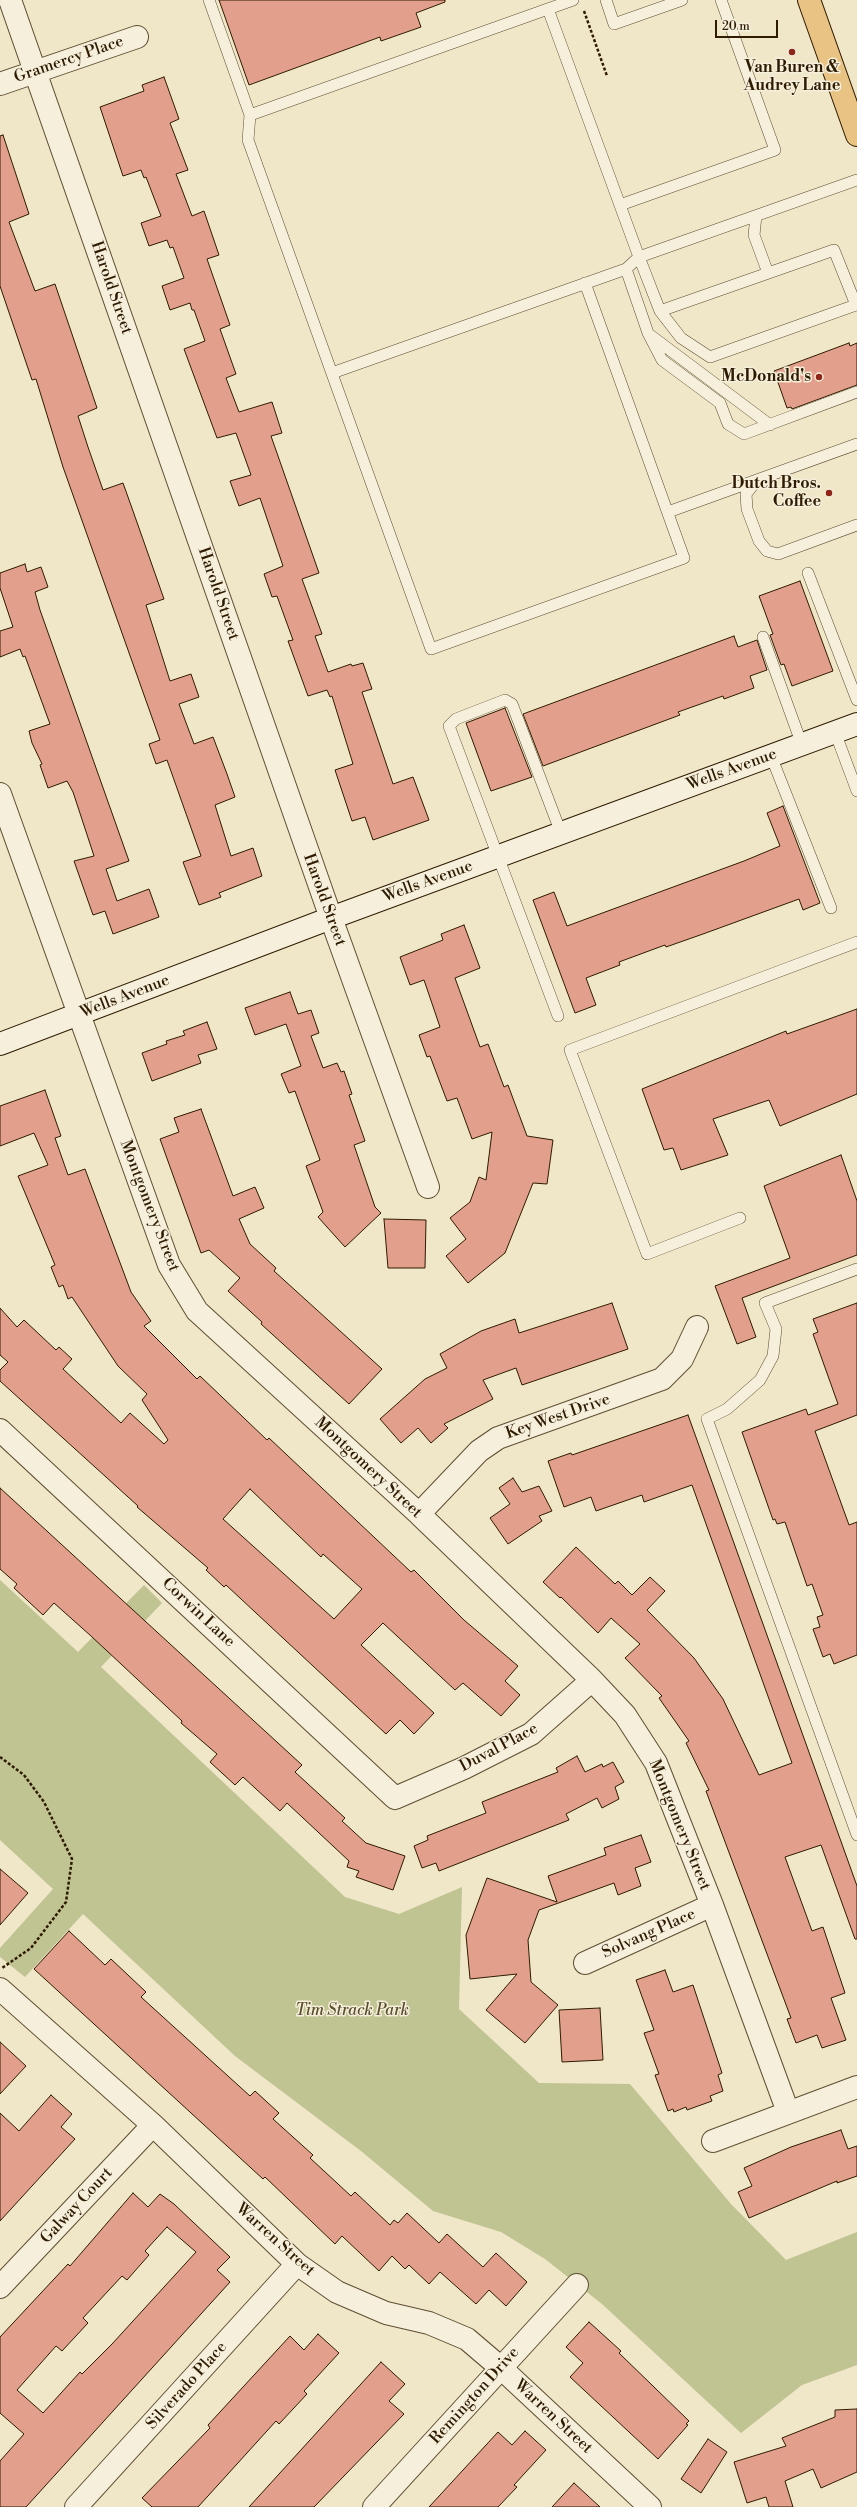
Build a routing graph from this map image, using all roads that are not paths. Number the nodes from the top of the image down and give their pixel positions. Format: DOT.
graph roads {
  1 [pos="10,0"];
  2 [pos="209,0"];
  3 [pos="573,0"];
  4 [pos="606,0"];
  5 [pos="682,0"];
  6 [pos="721,0"];
  7 [pos="809,0"];
  8 [pos="548,9"];
  9 [pos="137,37"];
  10 [pos="36,71"];
  11 [pos="0,84"];
  12 [pos="250,115"];
  13 [pos="857,135"];
  14 [pos="857,180"];
  15 [pos="620,205"];
  16 [pos="756,216"];
  17 [pos="639,256"];
  18 [pos="626,269"];
  19 [pos="768,273"];
  20 [pos="586,283"];
  21 [pos="856,307"];
  22 [pos="660,311"];
  23 [pos="648,333"];
  24 [pos="332,374"];
  25 [pos="857,392"];
  26 [pos="770,425"];
  27 [pos="857,444"];
  28 [pos="758,480"];
  29 [pos="668,512"];
  30 [pos="857,526"];
  31 [pos="808,572"];
  32 [pos="763,637"];
  33 [pos="857,700"];
  34 [pos="857,724"];
  35 [pos="835,732"];
  36 [pos="802,744"];
  37 [pos="771,756"];
  38 [pos="857,791"];
  39 [pos="0,794"];
  40 [pos="561,833"];
  41 [pos="497,857"];
  42 [pos="830,908"];
  43 [pos="331,918"];
  44 [pos="857,942"];
  45 [pos="78,1014"];
  46 [pos="558,1016"];
  47 [pos="0,1044"];
  48 [pos="428,1187"];
  49 [pos="740,1218"];
  50 [pos="857,1269"];
  51 [pos="697,1327"];
  52 [pos="0,1430"];
  53 [pos="419,1514"];
  54 [pos="592,1680"];
  55 [pos="395,1798"];
  56 [pos="857,1835"];
  57 [pos="712,1905"];
  58 [pos="585,1963"];
  59 [pos="0,1989"];
  60 [pos="857,2087"];
  61 [pos="788,2112"];
  62 [pos="153,2125"];
  63 [pos="713,2141"];
  64 [pos="298,2264"];
  65 [pos="577,2285"];
  66 [pos="0,2287"];
  67 [pos="501,2368"];
  68 [pos="76,2507"];
  69 [pos="374,2507"];
  70 [pos="650,2507"];
  1 -- 10 [label="street, Harold Street"];
  2 -- 12 [label="lane"];
  3 -- 8 [label="lane"];
  4 -- 5 [label="lane"];
  6 -- 15 [label="lane"];
  7 -- 13 [label="main road"];
  8 -- 12 [label="lane"];
  8 -- 15 [label="lane"];
  9 -- 10 [label="street, Gramercy Place"];
  10 -- 11 [label="street, Gramercy Place"];
  10 -- 43 [label="street, Harold Street"];
  12 -- 24 [label="lane"];
  14 -- 16 [label="lane"];
  15 -- 17 [label="lane"];
  16 -- 17 [label="lane"];
  16 -- 19 [label="lane"];
  17 -- 18 [label="lane"];
  17 -- 22 [label="lane"];
  18 -- 20 [label="lane"];
  18 -- 23 [label="lane"];
  19 -- 21 [label="lane"];
  19 -- 22 [label="lane"];
  20 -- 24 [label="lane"];
  20 -- 29 [label="lane"];
  21 -- 22 [label="lane"];
  23 -- 26 [label="lane"];
  23 -- 26 [label="lane"];
  24 -- 29 [label="lane"];
  25 -- 26 [label="lane"];
  27 -- 28 [label="lane"];
  28 -- 29 [label="lane"];
  28 -- 30 [label="lane"];
  31 -- 33 [label="lane"];
  32 -- 36 [label="lane"];
  34 -- 35 [label="street, Wells Avenue"];
  35 -- 36 [label="street, Wells Avenue"];
  35 -- 38 [label="lane"];
  36 -- 37 [label="street, Wells Avenue"];
  37 -- 40 [label="street, Wells Avenue"];
  37 -- 42 [label="lane"];
  39 -- 45 [label="street, Montgomery Street"];
  40 -- 41 [label="street, Wells Avenue"];
  40 -- 41 [label="lane"];
  41 -- 43 [label="street, Wells Avenue"];
  41 -- 46 [label="lane"];
  43 -- 45 [label="street, Wells Avenue"];
  43 -- 48 [label="street, Harold Street"];
  44 -- 49 [label="lane"];
  45 -- 47 [label="street, Wells Avenue"];
  45 -- 53 [label="street, Montgomery Street"];
  50 -- 56 [label="lane"];
  51 -- 53 [label="street, Key West Drive"];
  52 -- 55 [label="street, Corwin Lane"];
  53 -- 54 [label="street, Montgomery Street"];
  54 -- 55 [label="street, Duval Place"];
  54 -- 57 [label="street, Montgomery Street"];
  57 -- 58 [label="street, Solvang Place"];
  57 -- 61 [label="street, Montgomery Street"];
  59 -- 62 [label="street, Warren Street"];
  60 -- 61 [label="street"];
  61 -- 63 [label="street"];
  62 -- 64 [label="street, Warren Street"];
  62 -- 66 [label="street, Galway Court"];
  64 -- 67 [label="street, Warren Street"];
  64 -- 68 [label="street, Silverado Place"];
  65 -- 67 [label="street, Remington Drive"];
  67 -- 69 [label="street, Remington Drive"];
  67 -- 70 [label="street, Warren Street"];
}
